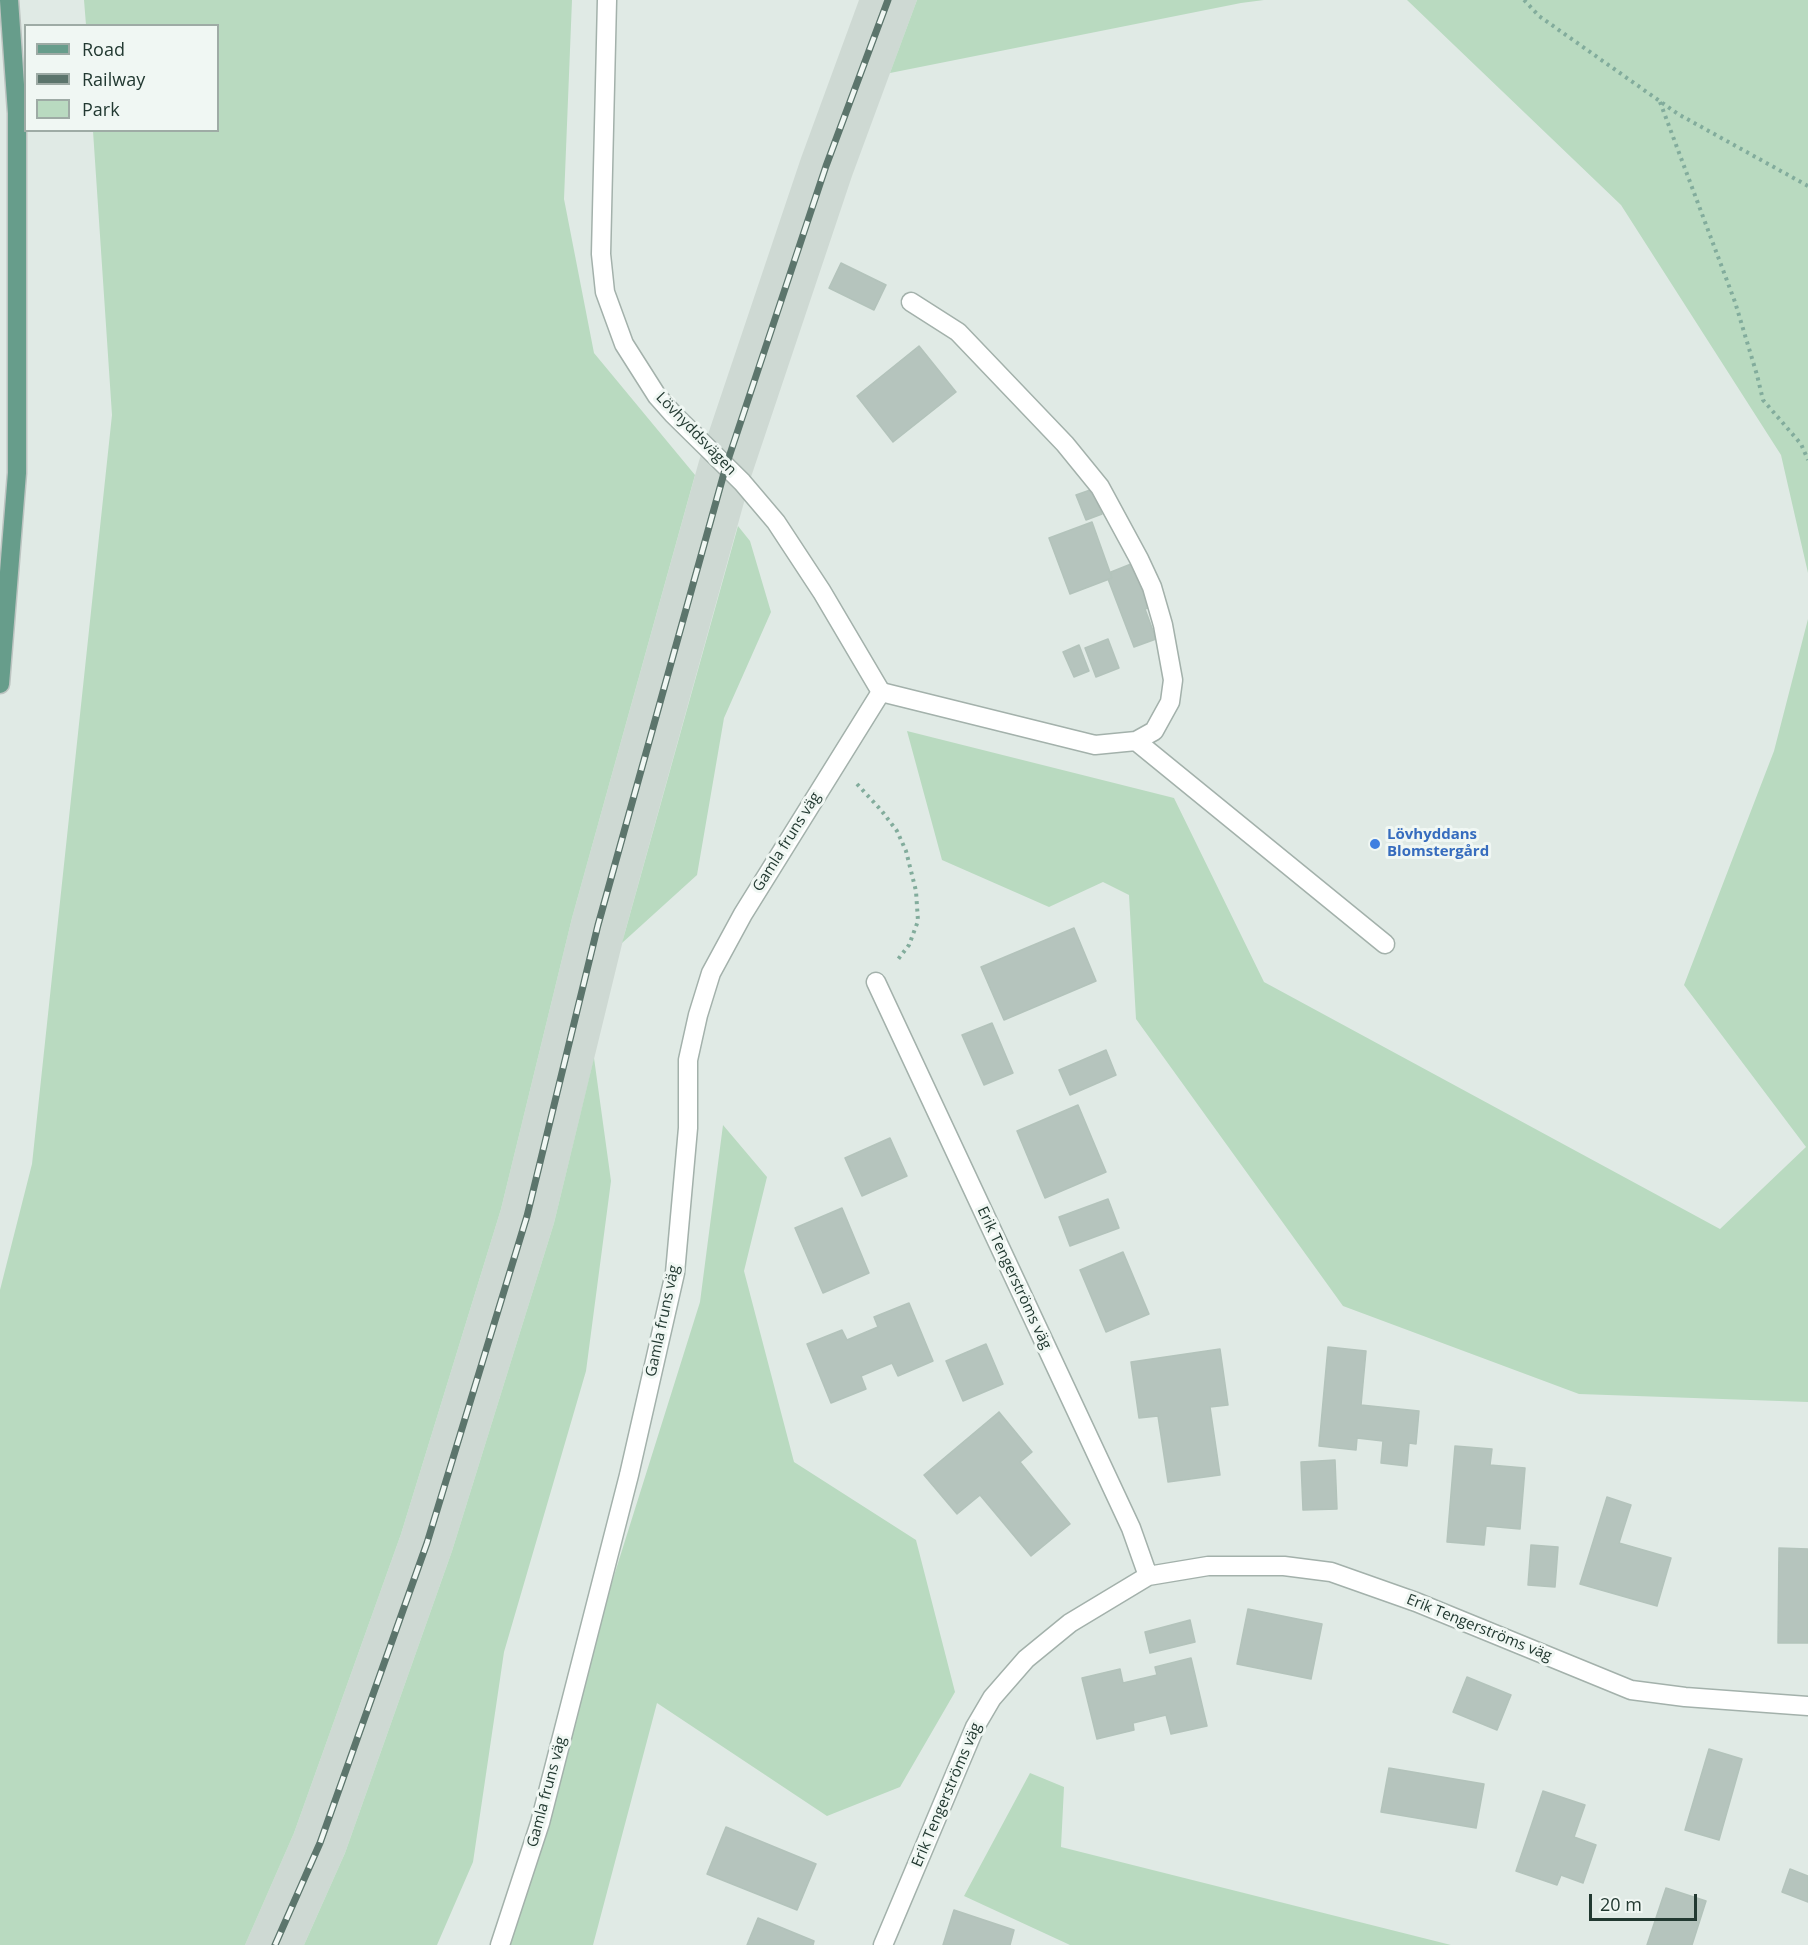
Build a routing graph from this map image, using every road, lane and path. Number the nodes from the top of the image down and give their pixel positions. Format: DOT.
graph roads {
  1 [pos="9,0"];
  2 [pos="607,0"];
  3 [pos="1524,0"];
  4 [pos="1660,102"];
  5 [pos="1808,186"];
  6 [pos="911,302"];
  7 [pos="1808,460"];
  8 [pos="0,684"];
  9 [pos="882,692"];
  10 [pos="1136,741"];
  11 [pos="835,766"];
  12 [pos="1385,944"];
  13 [pos="876,982"];
  14 [pos="1148,1576"];
  15 [pos="1808,1706"];
  16 [pos="501,1945"];
  17 [pos="883,1945"];
  1 -- 8 [label="main road"];
  2 -- 9 [label="street, Lövhyddsvägen"];
  3 -- 4 [label="path"];
  4 -- 5 [label="path"];
  4 -- 7 [label="path"];
  6 -- 10 [label="street"];
  9 -- 10 [label="street"];
  9 -- 11 [label="street, Gamla fruns väg"];
  10 -- 12 [label="street"];
  11 -- 13 [label="path"];
  11 -- 16 [label="street, Gamla fruns väg"];
  13 -- 14 [label="street, Erik Tengerströms väg"];
  14 -- 15 [label="street, Erik Tengerströms väg"];
  14 -- 17 [label="street, Erik Tengerströms väg"];
}
